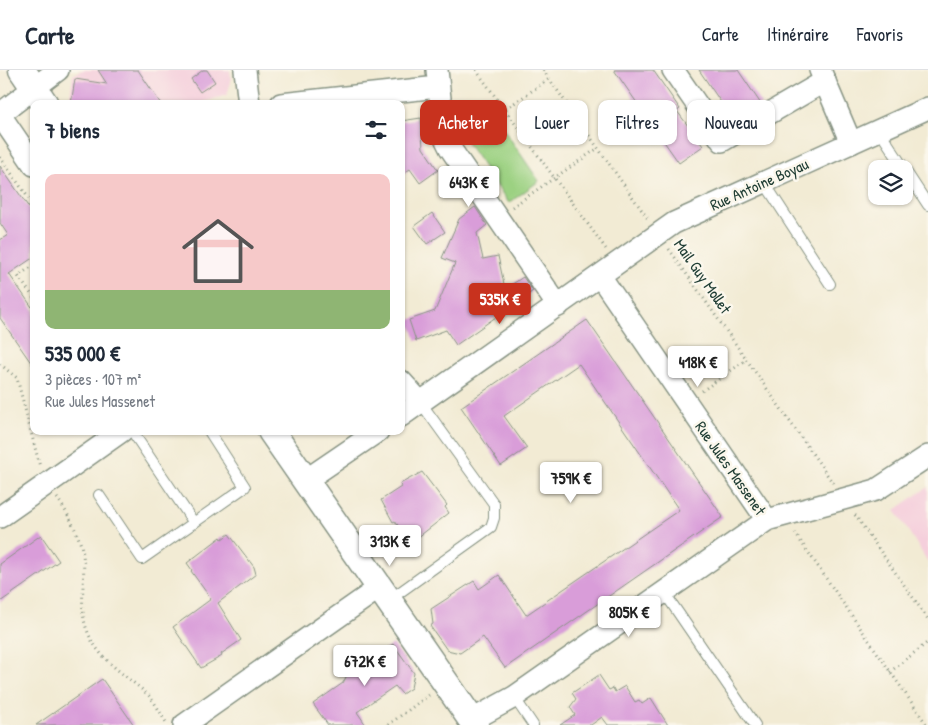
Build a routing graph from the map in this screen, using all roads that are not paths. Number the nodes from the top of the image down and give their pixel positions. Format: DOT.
graph roads {
  1 [pos="58,70"];
  2 [pos="245,70"];
  3 [pos="673,70"];
  4 [pos="822,76"];
  5 [pos="438,79"];
  6 [pos="34,87"];
  7 [pos="249,100"];
  8 [pos="306,100"];
  9 [pos="928,108"];
  10 [pos="0,114"];
  11 [pos="879,130"];
  12 [pos="850,143"];
  13 [pos="30,159"];
  14 [pos="764,182"];
  15 [pos="928,205"];
  16 [pos="600,276"];
  17 [pos="830,284"];
  18 [pos="558,306"];
  19 [pos="405,385"];
  20 [pos="421,403"];
  21 [pos="405,413"];
  22 [pos="116,435"];
  23 [pos="135,435"];
  24 [pos="213,435"];
  25 [pos="274,435"];
  26 [pos="372,435"];
  27 [pos="928,456"];
  28 [pos="306,480"];
  29 [pos="99,495"];
  30 [pos="0,517"];
  31 [pos="777,517"];
  32 [pos="194,523"];
  33 [pos="664,592"];
  34 [pos="384,595"];
  35 [pos="514,697"];
  36 [pos="469,723"];
  37 [pos="184,725"];
  38 [pos="533,725"];
  39 [pos="755,725"];
  1 -- 6 [label="street"];
  2 -- 7 [label="street"];
  3 -- 4 [label="street"];
  4 -- 12 [label="street"];
  5 -- 8 [label="street"];
  5 -- 18 [label="street"];
  6 -- 10 [label="street"];
  9 -- 11 [label="street, Rue Antoine Boyau"];
  10 -- 13 [label="street"];
  11 -- 12 [label="street, Rue Antoine Boyau"];
  11 -- 15 [label="lane"];
  12 -- 14 [label="street, Rue Antoine Boyau"];
  14 -- 16 [label="street, Rue Antoine Boyau"];
  14 -- 17 [label="lane"];
  16 -- 18 [label="street"];
  16 -- 31 [label="street, Rue Jules Massenet"];
  18 -- 20 [label="street"];
  19 -- 20 [label="street"];
  20 -- 21 [label="street"];
  20 -- 34 [label="lane"];
  22 -- 30 [label="street"];
  23 -- 32 [label="lane"];
  24 -- 32 [label="lane"];
  25 -- 28 [label="street"];
  26 -- 28 [label="street"];
  27 -- 31 [label="street"];
  28 -- 34 [label="street"];
  29 -- 32 [label="lane"];
  31 -- 33 [label="street, Rue Jules Massenet"];
  33 -- 35 [label="street, Rue Jules Massenet"];
  33 -- 39 [label="lane"];
  34 -- 36 [label="street"];
  34 -- 37 [label="street"];
  35 -- 36 [label="street, Rue Jules Massenet"];
  35 -- 38 [label="lane"];
}
